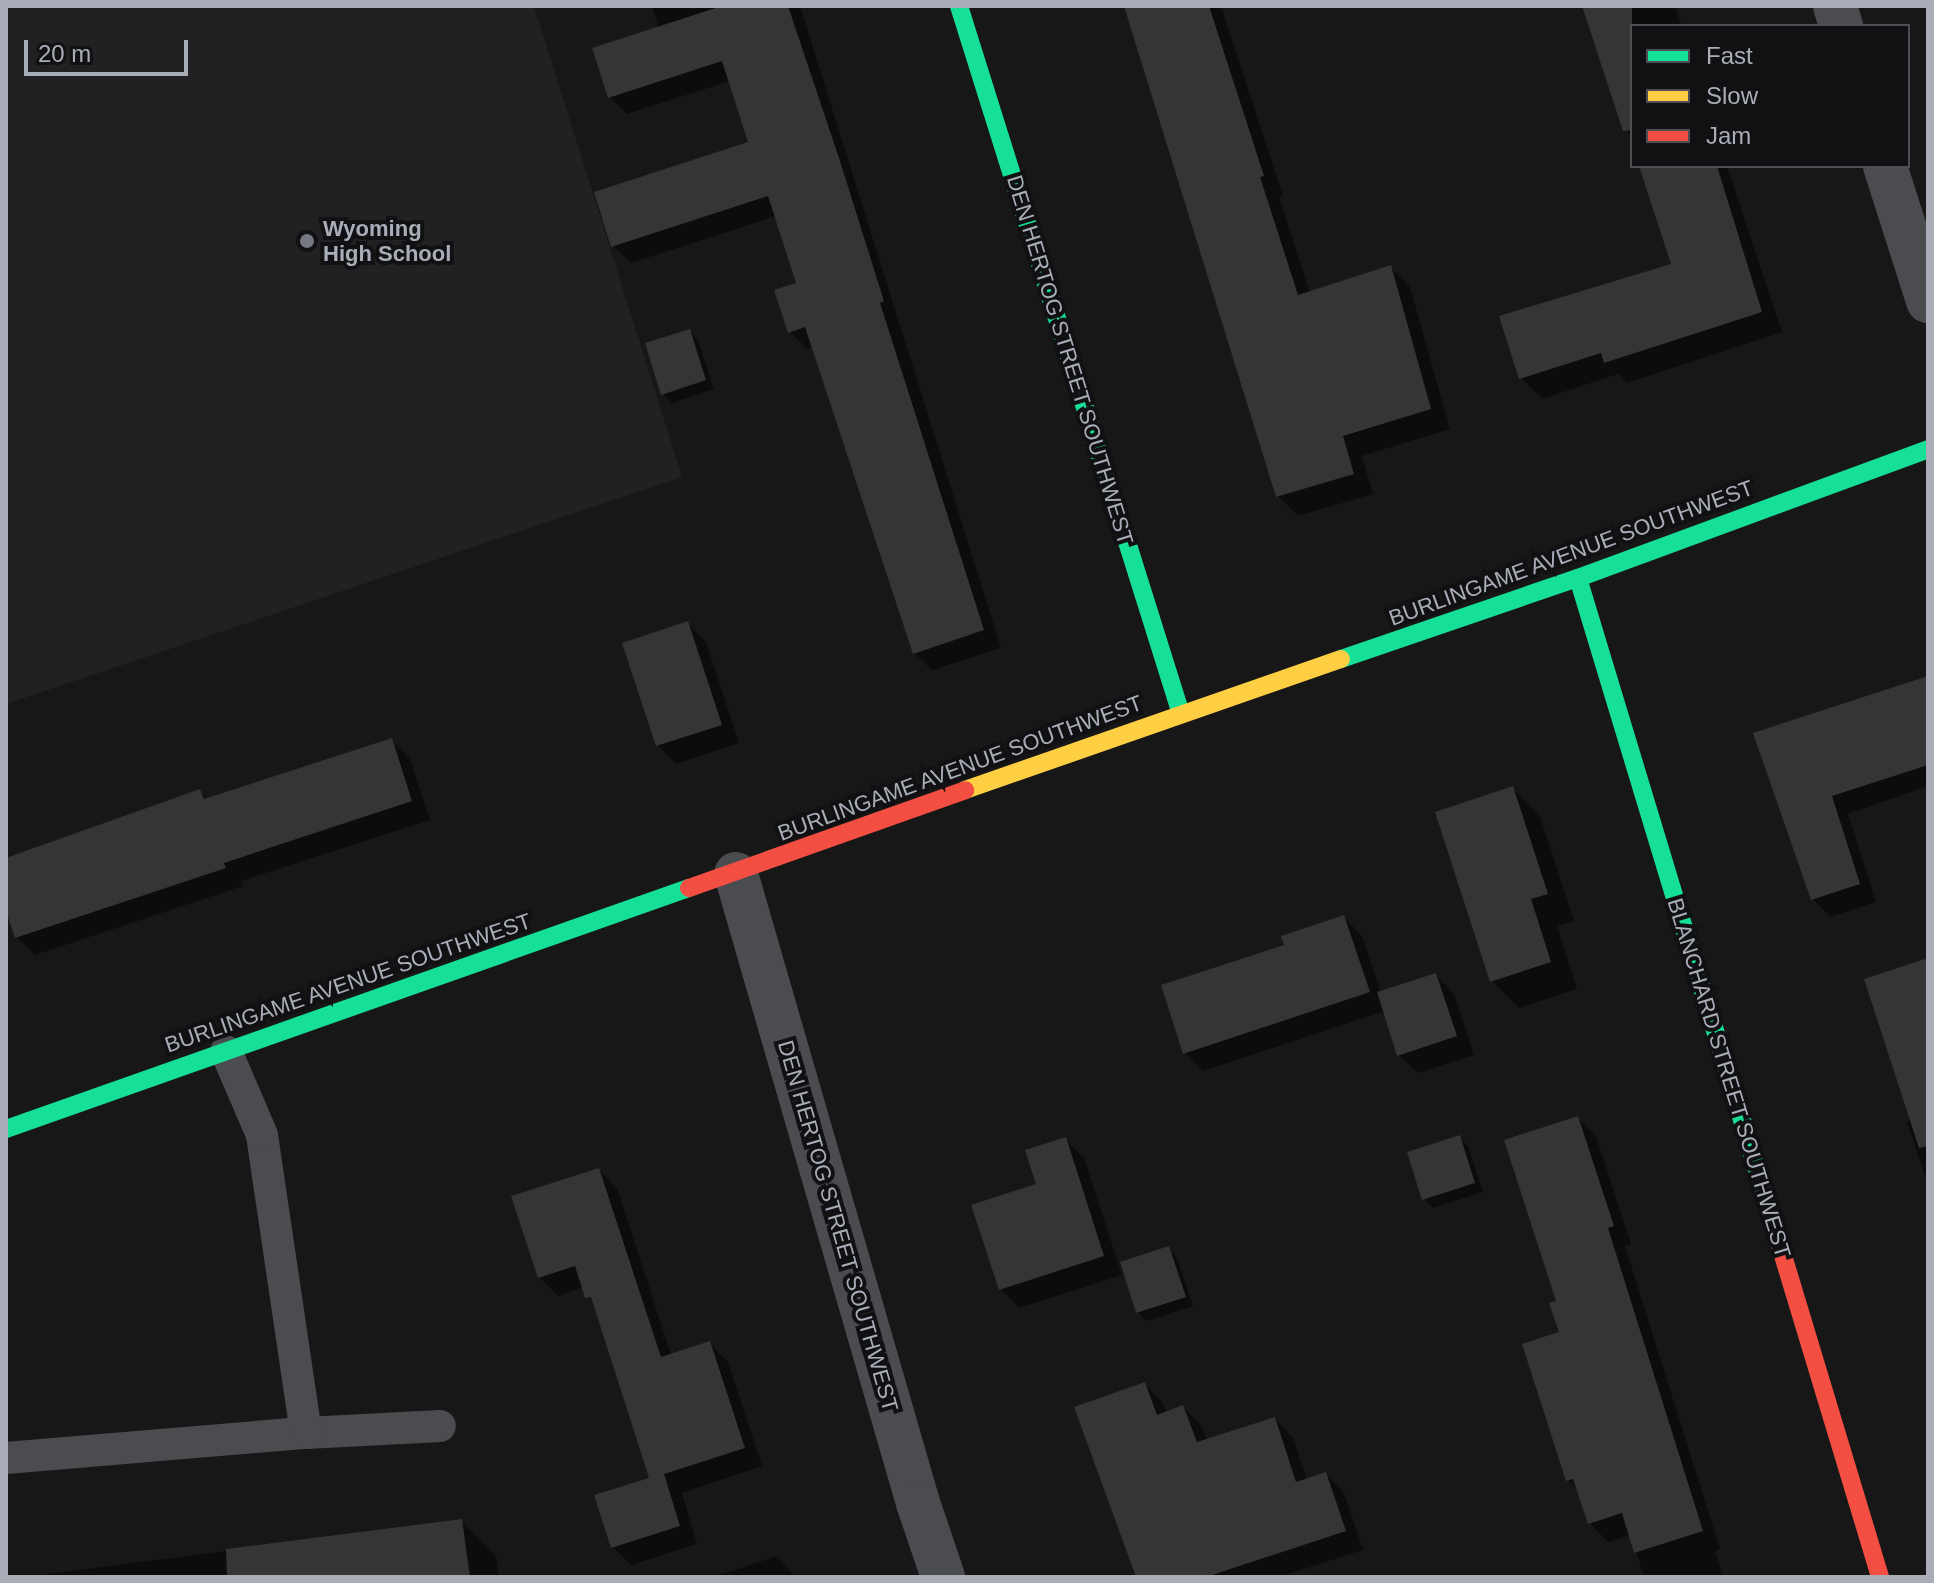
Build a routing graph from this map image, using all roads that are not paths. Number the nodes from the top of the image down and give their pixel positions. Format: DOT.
graph roads {
  1 [pos="959,6"];
  2 [pos="1886,168"];
  3 [pos="1928,301"];
  4 [pos="1928,449"];
  5 [pos="1578,578"];
  6 [pos="1181,714"];
  7 [pos="736,874"];
  8 [pos="226,1051"];
  9 [pos="6,1129"];
  10 [pos="440,1426"];
  11 [pos="306,1433"];
  12 [pos="6,1458"];
  13 [pos="943,1577"];
  14 [pos="1880,1577"];
  1 -- 6 [label="street, DEN HERTOG STREET SOUTHWEST"];
  2 -- 3 [label="street"];
  4 -- 5 [label="street, BURLINGAME AVENUE SOUTHWEST"];
  5 -- 6 [label="street, BURLINGAME AVENUE SOUTHWEST"];
  5 -- 14 [label="street, BLANCHARD STREET SOUTHWEST"];
  6 -- 7 [label="street, BURLINGAME AVENUE SOUTHWEST"];
  7 -- 8 [label="street, BURLINGAME AVENUE SOUTHWEST"];
  7 -- 13 [label="street, DEN HERTOG STREET SOUTHWEST"];
  8 -- 9 [label="street, BURLINGAME AVENUE SOUTHWEST"];
  8 -- 11 [label="lane"];
  10 -- 11 [label="lane"];
  11 -- 12 [label="lane"];
}
